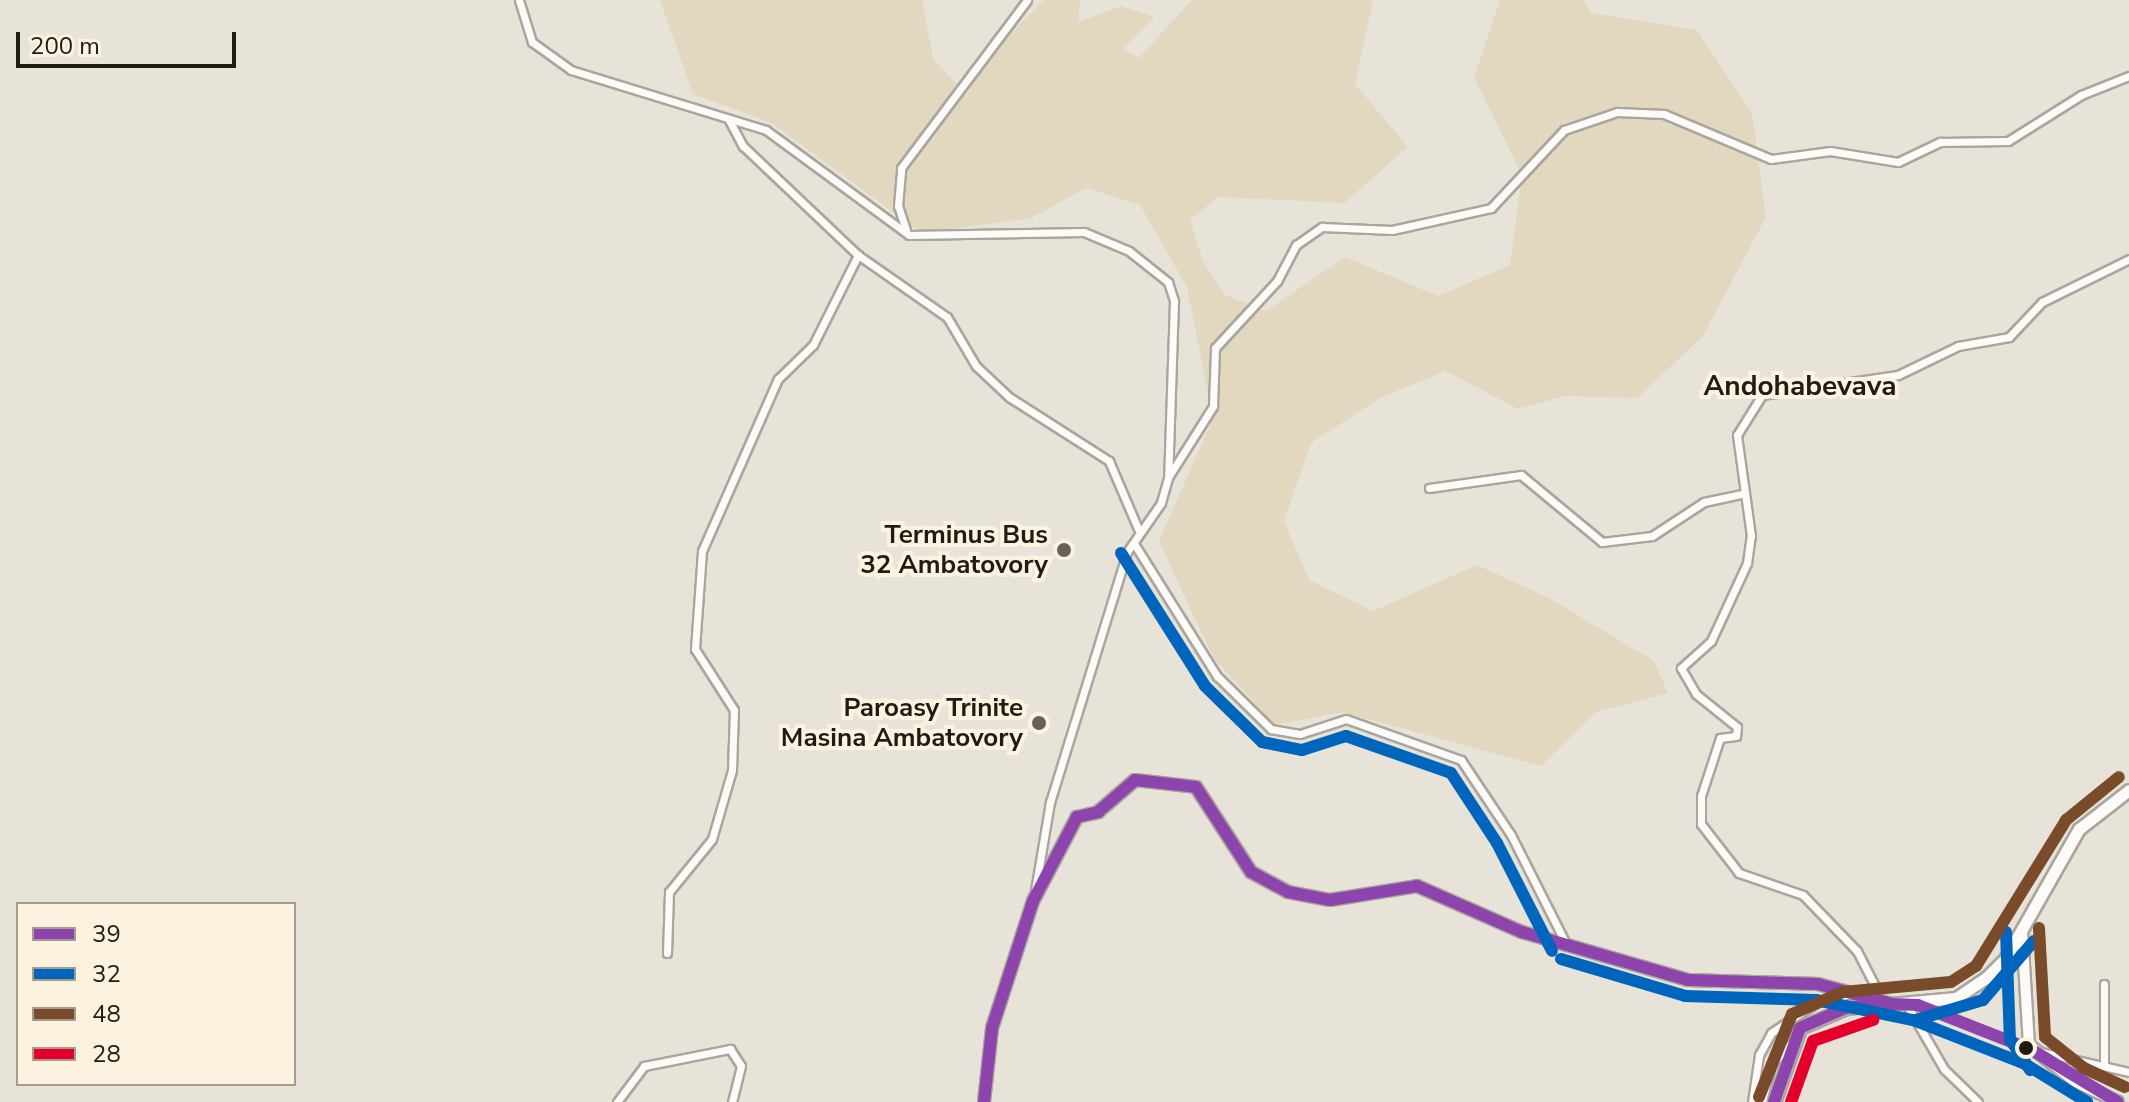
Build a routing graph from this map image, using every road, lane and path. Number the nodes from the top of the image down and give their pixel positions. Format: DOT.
graph roads {
  1 [pos="519,0"];
  2 [pos="1027,0"];
  3 [pos="2129,76"];
  4 [pos="729,120"];
  5 [pos="909,235"];
  6 [pos="858,255"];
  7 [pos="2129,259"];
  8 [pos="1168,478"];
  9 [pos="1429,488"];
  10 [pos="1743,494"];
  11 [pos="1139,531"];
  12 [pos="1135,545"];
  13 [pos="2129,790"];
  14 [pos="1033,901"];
  15 [pos="2022,931"];
  16 [pos="1566,944"];
  17 [pos="667,953"];
  18 [pos="2104,984"];
  19 [pos="1868,1000"];
  20 [pos="1912,1005"];
  21 [pos="1793,1041"];
  22 [pos="2032,1050"];
  23 [pos="2104,1064"];
  24 [pos="2129,1072"];
  25 [pos="617,1102"];
  26 [pos="732,1102"];
  27 [pos="984,1102"];
  28 [pos="1752,1102"];
  29 [pos="1762,1102"];
  30 [pos="1774,1102"];
  31 [pos="1978,1102"];
  32 [pos="2118,1102"];
  1 -- 4 [label="street"];
  2 -- 5 [label="street"];
  3 -- 8 [label="street"];
  4 -- 5 [label="street"];
  4 -- 6 [label="street"];
  5 -- 8 [label="street"];
  6 -- 11 [label="street"];
  6 -- 17 [label="street"];
  7 -- 10 [label="street"];
  8 -- 11 [label="street"];
  9 -- 10 [label="street"];
  10 -- 19 [label="street"];
  11 -- 12 [label="street"];
  12 -- 14 [label="street"];
  12 -- 16 [label="street"];
  13 -- 15 [label="main road"];
  14 -- 16 [label="street"];
  14 -- 27 [label="street"];
  15 -- 20 [label="main road"];
  15 -- 22 [label="street"];
  16 -- 19 [label="street"];
  18 -- 23 [label="street"];
  19 -- 20 [label="main road"];
  19 -- 21 [label="main road"];
  19 -- 28 [label="street"];
  20 -- 22 [label="street"];
  20 -- 31 [label="street"];
  21 -- 29 [label="street"];
  21 -- 30 [label="main road"];
  22 -- 23 [label="street"];
  22 -- 32 [label="street"];
  23 -- 24 [label="street"];
  25 -- 26 [label="street"];
}
